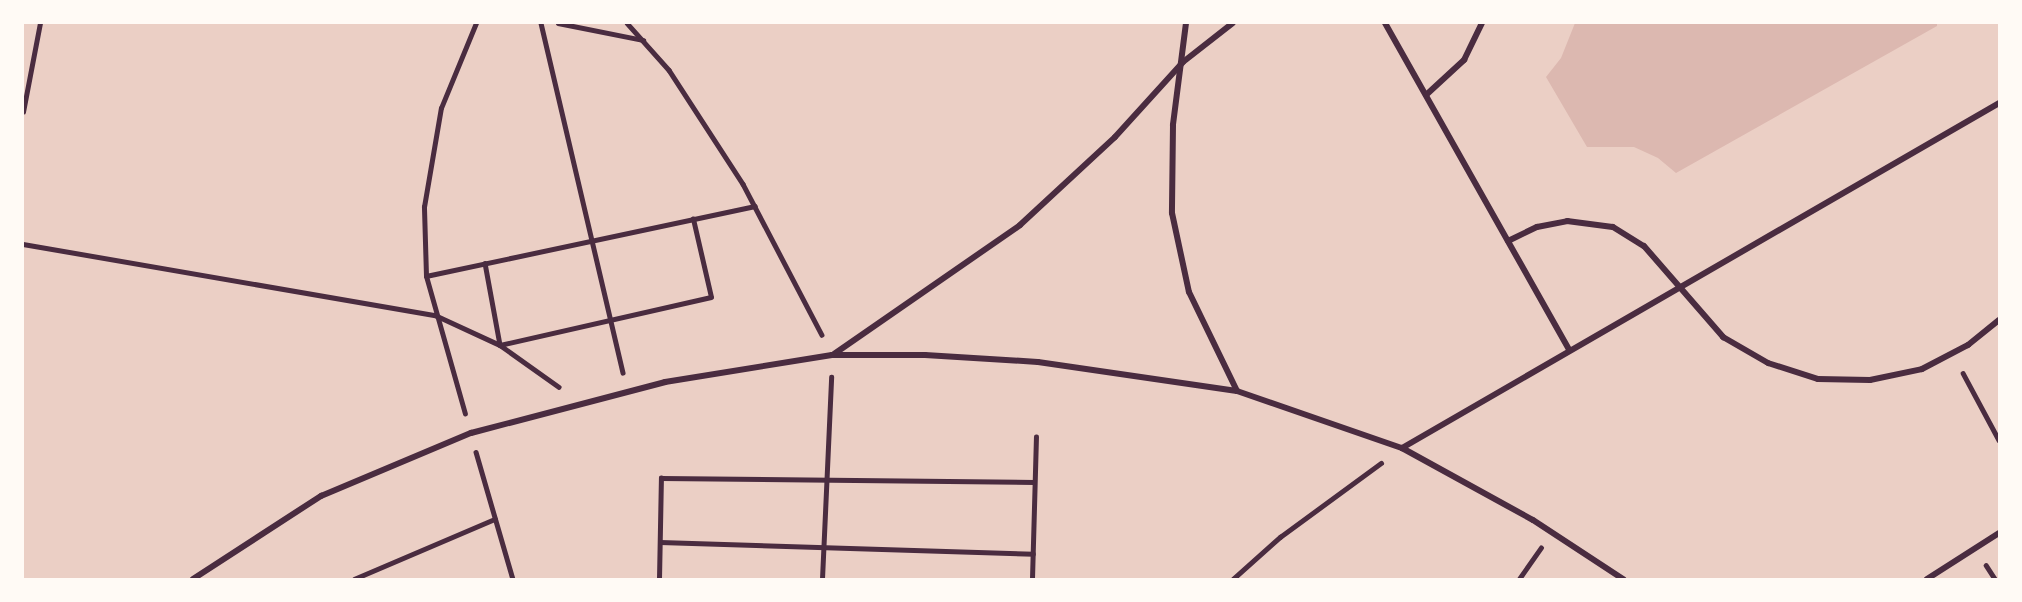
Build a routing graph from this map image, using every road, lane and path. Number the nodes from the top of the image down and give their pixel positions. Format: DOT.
graph roads {
  1 [pos="40,23"];
  2 [pos="476,23"];
  3 [pos="541,23"];
  4 [pos="558,23"];
  5 [pos="627,23"];
  6 [pos="1186,23"];
  7 [pos="1233,23"];
  8 [pos="1385,23"];
  9 [pos="1482,23"];
  10 [pos="644,40"];
  11 [pos="1183,62"];
  12 [pos="1426,95"];
  13 [pos="1999,103"];
  14 [pos="23,112"];
  15 [pos="755,206"];
  16 [pos="693,219"];
  17 [pos="592,241"];
  18 [pos="1508,241"];
  19 [pos="23,244"];
  20 [pos="485,263"];
  21 [pos="426,276"];
  22 [pos="1677,287"];
  23 [pos="435,316"];
  24 [pos="611,320"];
  25 [pos="1999,320"];
  26 [pos="499,345"];
  27 [pos="1569,349"];
  28 [pos="832,355"];
  29 [pos="1954,355"];
  30 [pos="627,391"];
  31 [pos="1237,391"];
  32 [pos="573,404"];
  33 [pos="471,433"];
  34 [pos="1036,437"];
  35 [pos="1999,440"];
  36 [pos="1402,448"];
  37 [pos="826,480"];
  38 [pos="1034,482"];
  39 [pos="495,519"];
  40 [pos="1552,532"];
  41 [pos="1999,533"];
  42 [pos="660,542"];
  43 [pos="824,548"];
  44 [pos="1033,554"];
  45 [pos="193,579"];
  46 [pos="354,579"];
  47 [pos="513,579"];
  48 [pos="659,579"];
  49 [pos="822,579"];
  50 [pos="1032,579"];
  51 [pos="1233,579"];
  52 [pos="1519,579"];
  53 [pos="1623,579"];
  54 [pos="1927,579"];
  1 -- 14 [label="path"];
  2 -- 21 [label="path"];
  3 -- 17 [label="path"];
  4 -- 10 [label="path"];
  5 -- 10 [label="path"];
  6 -- 11 [label="street"];
  7 -- 11 [label="street"];
  8 -- 12 [label="street"];
  9 -- 12 [label="street"];
  10 -- 15 [label="path"];
  11 -- 28 [label="street"];
  11 -- 31 [label="street"];
  12 -- 18 [label="street"];
  13 -- 22 [label="street"];
  15 -- 16 [label="path"];
  15 -- 28 [label="path"];
  16 -- 17 [label="path"];
  16 -- 24 [label="path"];
  17 -- 20 [label="path"];
  17 -- 24 [label="path"];
  18 -- 22 [label="street"];
  18 -- 27 [label="street"];
  19 -- 23 [label="path"];
  20 -- 21 [label="path"];
  20 -- 26 [label="path"];
  21 -- 23 [label="path"];
  22 -- 27 [label="street"];
  22 -- 29 [label="street"];
  23 -- 26 [label="path"];
  23 -- 33 [label="path"];
  24 -- 26 [label="path"];
  24 -- 30 [label="path"];
  25 -- 29 [label="street"];
  26 -- 32 [label="path"];
  27 -- 36 [label="street"];
  28 -- 30 [label="street"];
  28 -- 31 [label="street"];
  28 -- 37 [label="path"];
  29 -- 35 [label="path"];
  30 -- 32 [label="street"];
  31 -- 36 [label="street"];
  32 -- 33 [label="street"];
  33 -- 39 [label="path"];
  33 -- 45 [label="street"];
  34 -- 38 [label="path"];
  36 -- 40 [label="street"];
  36 -- 51 [label="path"];
  37 -- 38 [label="path"];
  37 -- 42 [label="path"];
  37 -- 43 [label="path"];
  38 -- 44 [label="path"];
  39 -- 46 [label="path"];
  39 -- 47 [label="path"];
  40 -- 52 [label="path"];
  40 -- 53 [label="street"];
  41 -- 54 [label="street"];
  42 -- 43 [label="path"];
  42 -- 48 [label="path"];
  43 -- 44 [label="path"];
  43 -- 49 [label="path"];
  44 -- 50 [label="path"];
}
